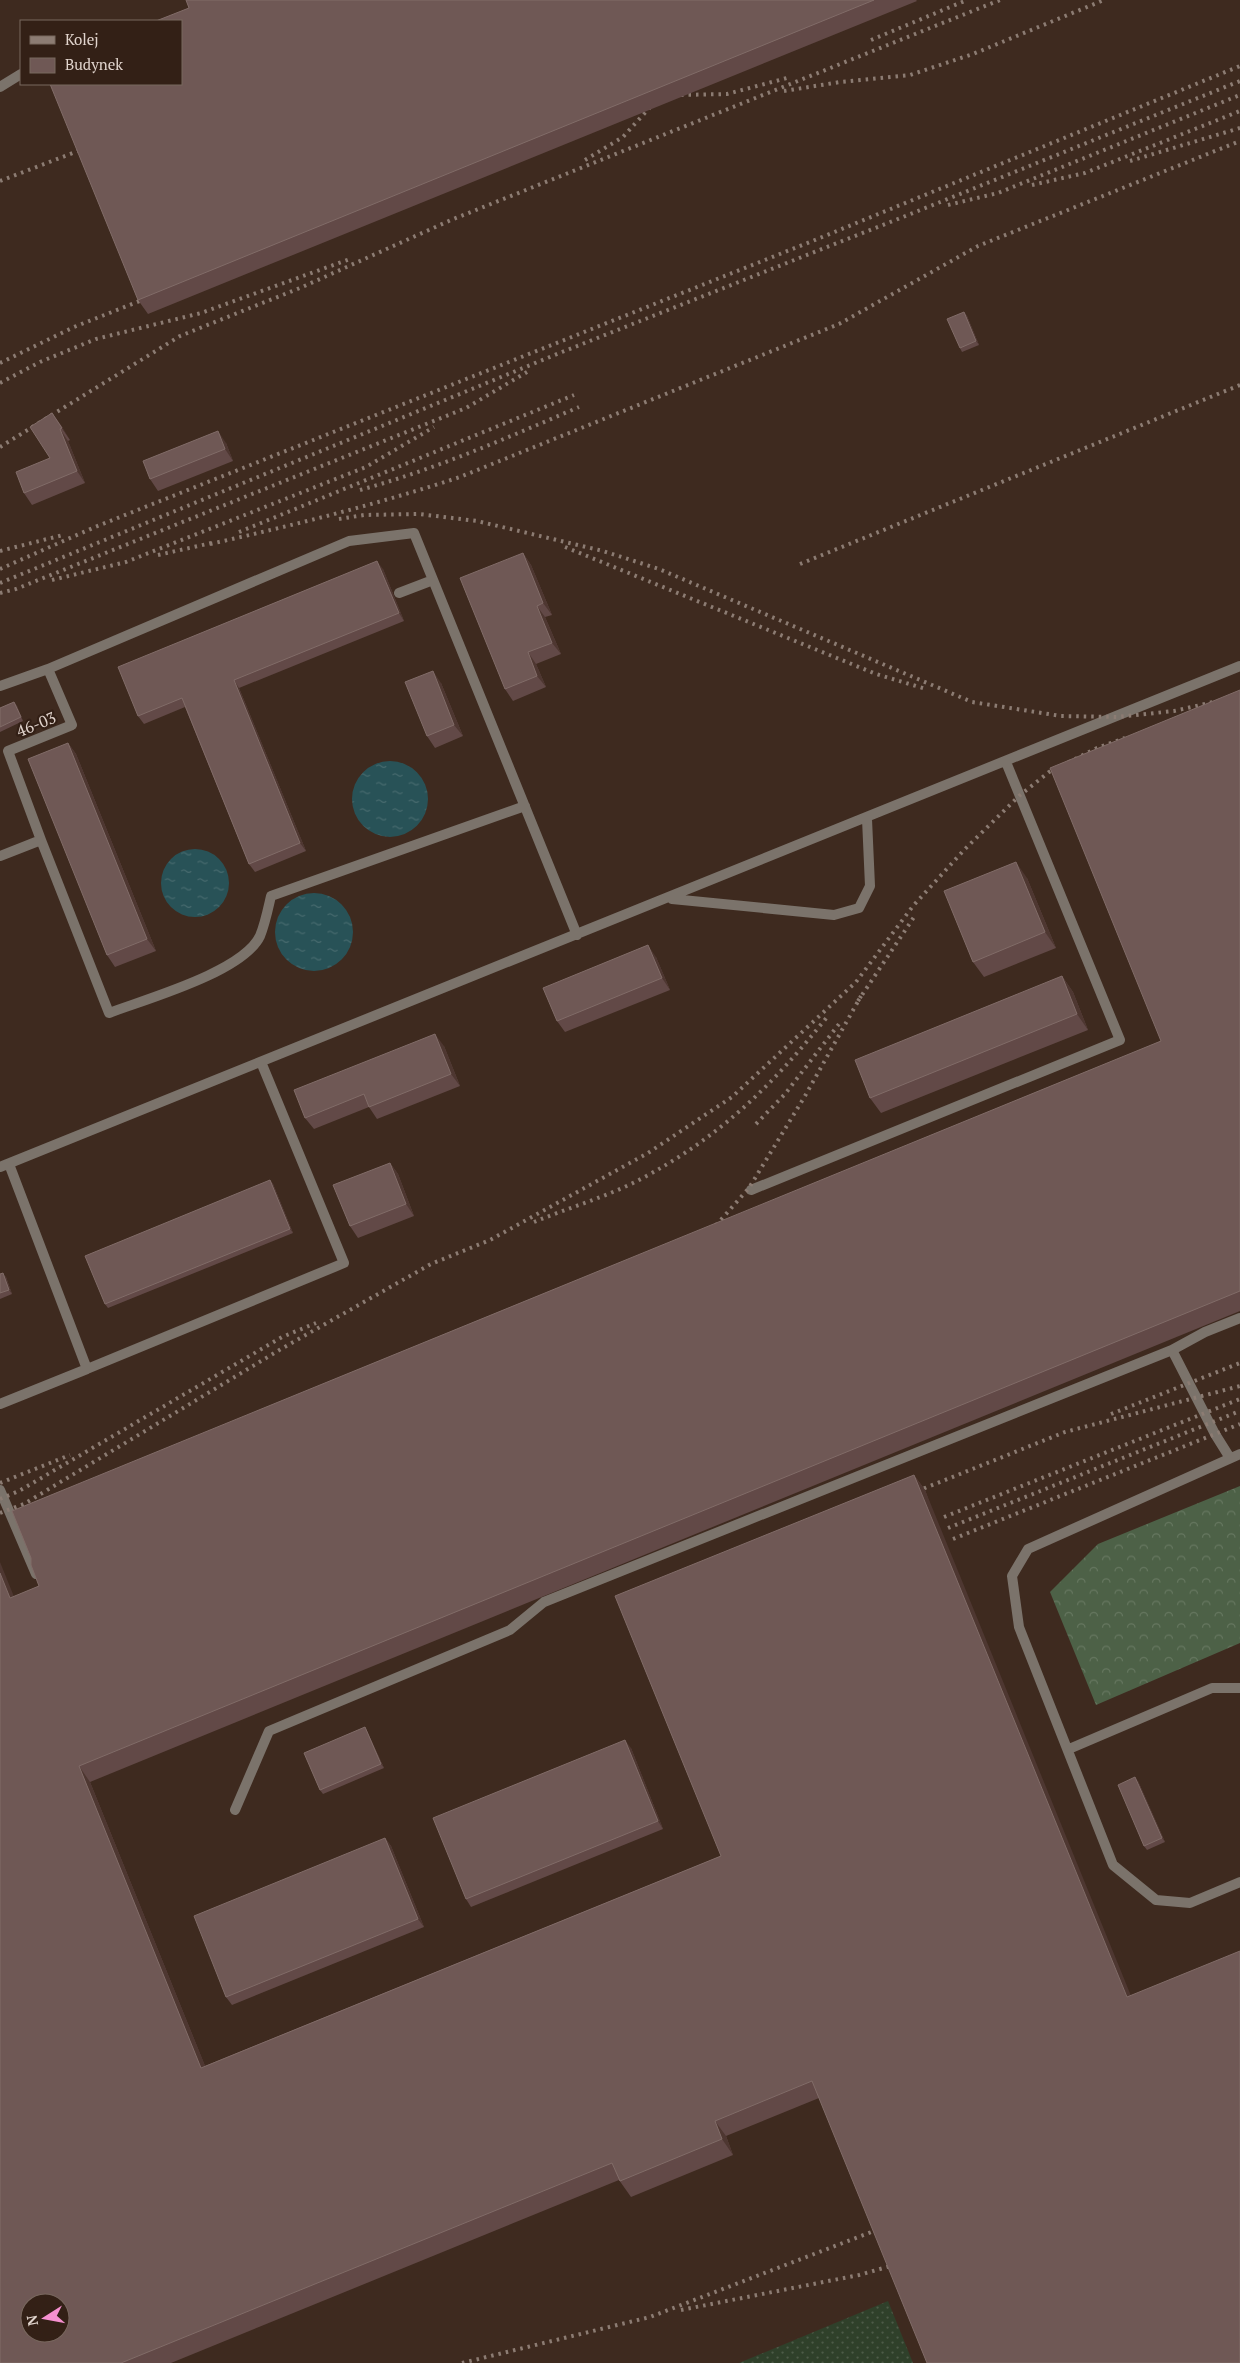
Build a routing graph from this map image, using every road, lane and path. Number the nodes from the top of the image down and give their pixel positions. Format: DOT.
graph roads {
  1 [pos="20,75"];
  2 [pos="0,86"];
  3 [pos="433,580"];
  4 [pos="399,593"];
  5 [pos="1240,666"];
  6 [pos="48,669"];
  7 [pos="0,686"];
  8 [pos="1006,762"];
  9 [pos="525,806"];
  10 [pos="867,818"];
  11 [pos="41,840"];
  12 [pos="0,856"];
  13 [pos="668,899"];
  14 [pos="577,935"];
  15 [pos="261,1062"];
  16 [pos="4,1166"];
  17 [pos="751,1190"];
  18 [pos="1240,1318"];
  19 [pos="1172,1350"];
  20 [pos="87,1369"];
  21 [pos="0,1404"];
  22 [pos="1235,1456"];
  23 [pos="0,1490"];
  24 [pos="36,1576"];
  25 [pos="1240,1688"];
  26 [pos="1069,1749"];
  27 [pos="236,1810"];
  28 [pos="1240,1882"];
  1 -- 2 [label="lane"];
  3 -- 4 [label="lane"];
  3 -- 6 [label="lane"];
  3 -- 9 [label="lane"];
  5 -- 8 [label="lane"];
  6 -- 7 [label="lane"];
  6 -- 11 [label="lane, 46-03"];
  8 -- 10 [label="lane"];
  8 -- 17 [label="lane"];
  9 -- 11 [label="lane"];
  9 -- 14 [label="lane"];
  10 -- 13 [label="lane"];
  10 -- 13 [label="lane"];
  11 -- 12 [label="lane"];
  13 -- 14 [label="lane"];
  14 -- 15 [label="lane"];
  15 -- 16 [label="lane"];
  15 -- 20 [label="lane"];
  16 -- 20 [label="lane"];
  18 -- 19 [label="lane"];
  19 -- 22 [label="lane"];
  19 -- 27 [label="lane"];
  20 -- 21 [label="lane"];
  22 -- 26 [label="lane"];
  23 -- 24 [label="lane"];
  25 -- 26 [label="lane"];
  26 -- 28 [label="lane"];
}
